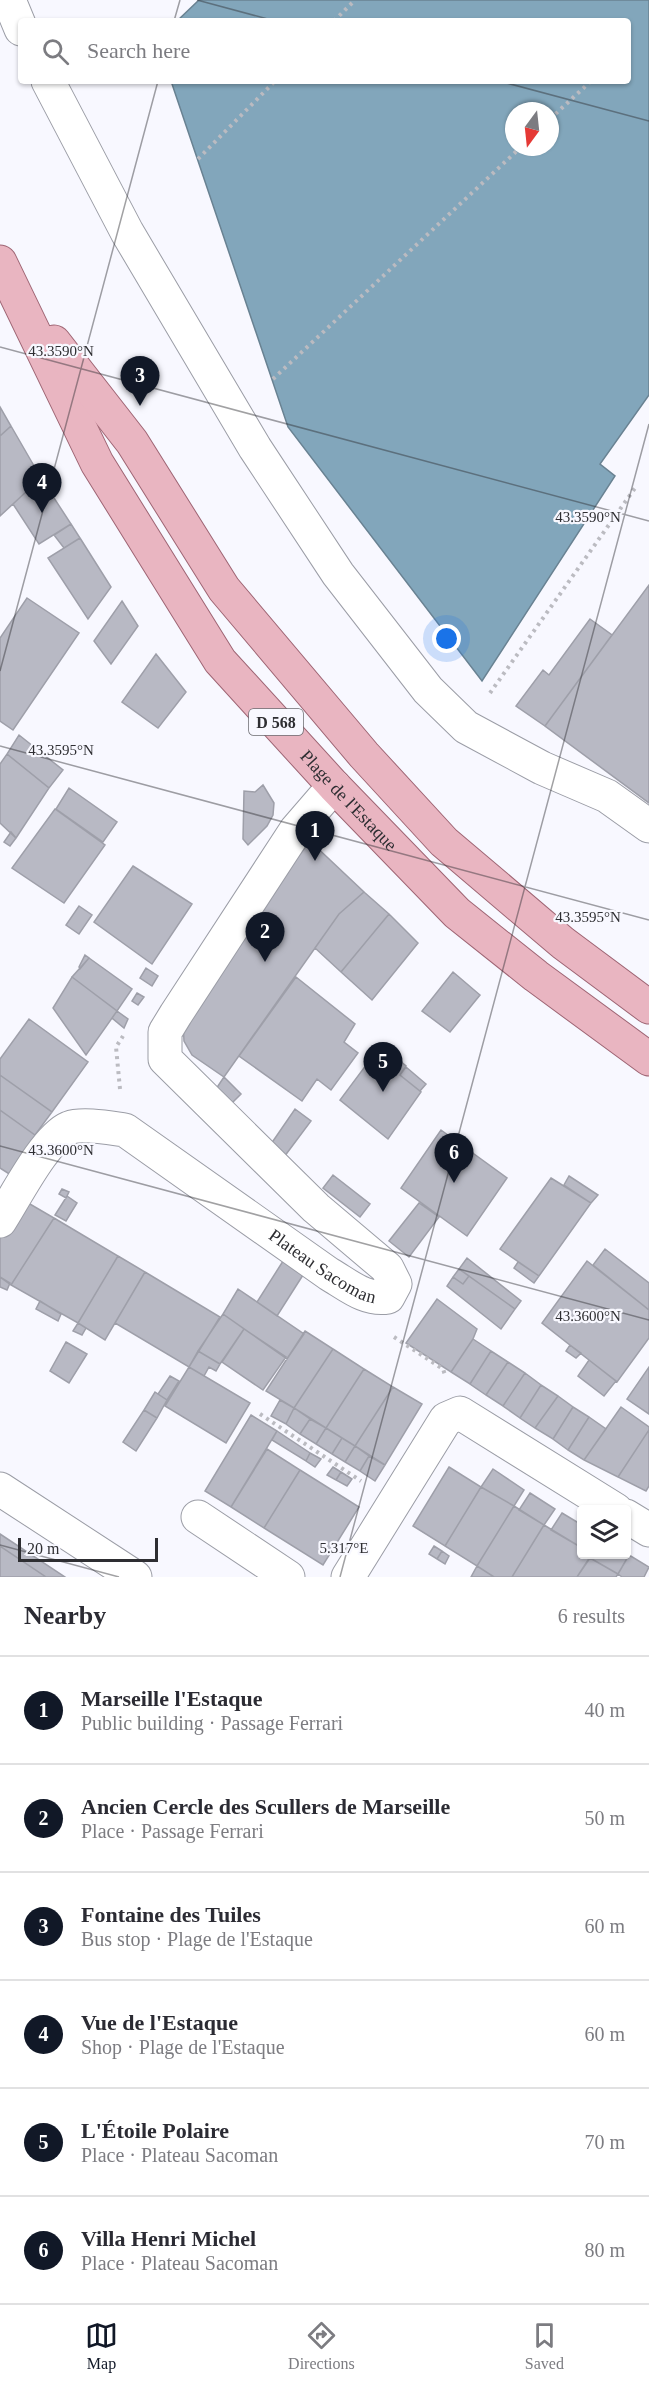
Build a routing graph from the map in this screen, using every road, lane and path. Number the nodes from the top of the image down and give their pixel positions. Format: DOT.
graph roads {
  1 [pos="9,0"];
  2 [pos="355,0"];
  3 [pos="337,18"];
  4 [pos="18,22"];
  5 [pos="50,84"];
  6 [pos="271,84"];
  7 [pos="588,84"];
  8 [pos="559,111"];
  9 [pos="510,156"];
  10 [pos="198,159"];
  11 [pos="0,262"];
  12 [pos="15,293"];
  13 [pos="273,379"];
  14 [pos="635,488"];
  15 [pos="466,727"];
  16 [pos="364,755"];
  17 [pos="334,786"];
  18 [pos="649,825"];
  19 [pos="649,1007"];
  20 [pos="649,1059"];
  21 [pos="0,1221"];
  22 [pos="388,1332"];
  23 [pos="460,1413"];
  24 [pos="260,1414"];
  25 [pos="0,1489"];
  26 [pos="394,1502"];
  27 [pos="610,1505"];
  28 [pos="198,1517"];
  29 [pos="631,1519"];
  30 [pos="649,1530"];
  31 [pos="135,1577"];
  32 [pos="288,1577"];
  33 [pos="348,1577"];
  1 -- 4 [label="street"];
  2 -- 3 [label="path"];
  5 -- 15 [label="street"];
  6 -- 10 [label="path"];
  7 -- 8 [label="path"];
  9 -- 13 [label="path"];
  11 -- 12 [label="main road, Plage de l'Estaque / D 568"];
  12 -- 16 [label="main road, Plage de l'Estaque / D 568"];
  12 -- 17 [label="main road, Plage de l'Estaque / D 568"];
  14 -- 15 [label="path"];
  15 -- 18 [label="street"];
  16 -- 17 [label="main road"];
  16 -- 19 [label="main road, Plage de l'Estaque / D 568"];
  17 -- 20 [label="main road, Plage de l'Estaque / D 568"];
  17 -- 21 [label="street, Plateau Sacoman"];
  22 -- 23 [label="path"];
  23 -- 26 [label="street"];
  23 -- 27 [label="street"];
  24 -- 26 [label="path"];
  25 -- 31 [label="street"];
  26 -- 33 [label="street"];
  28 -- 32 [label="street"];
  29 -- 30 [label="street"];
}
